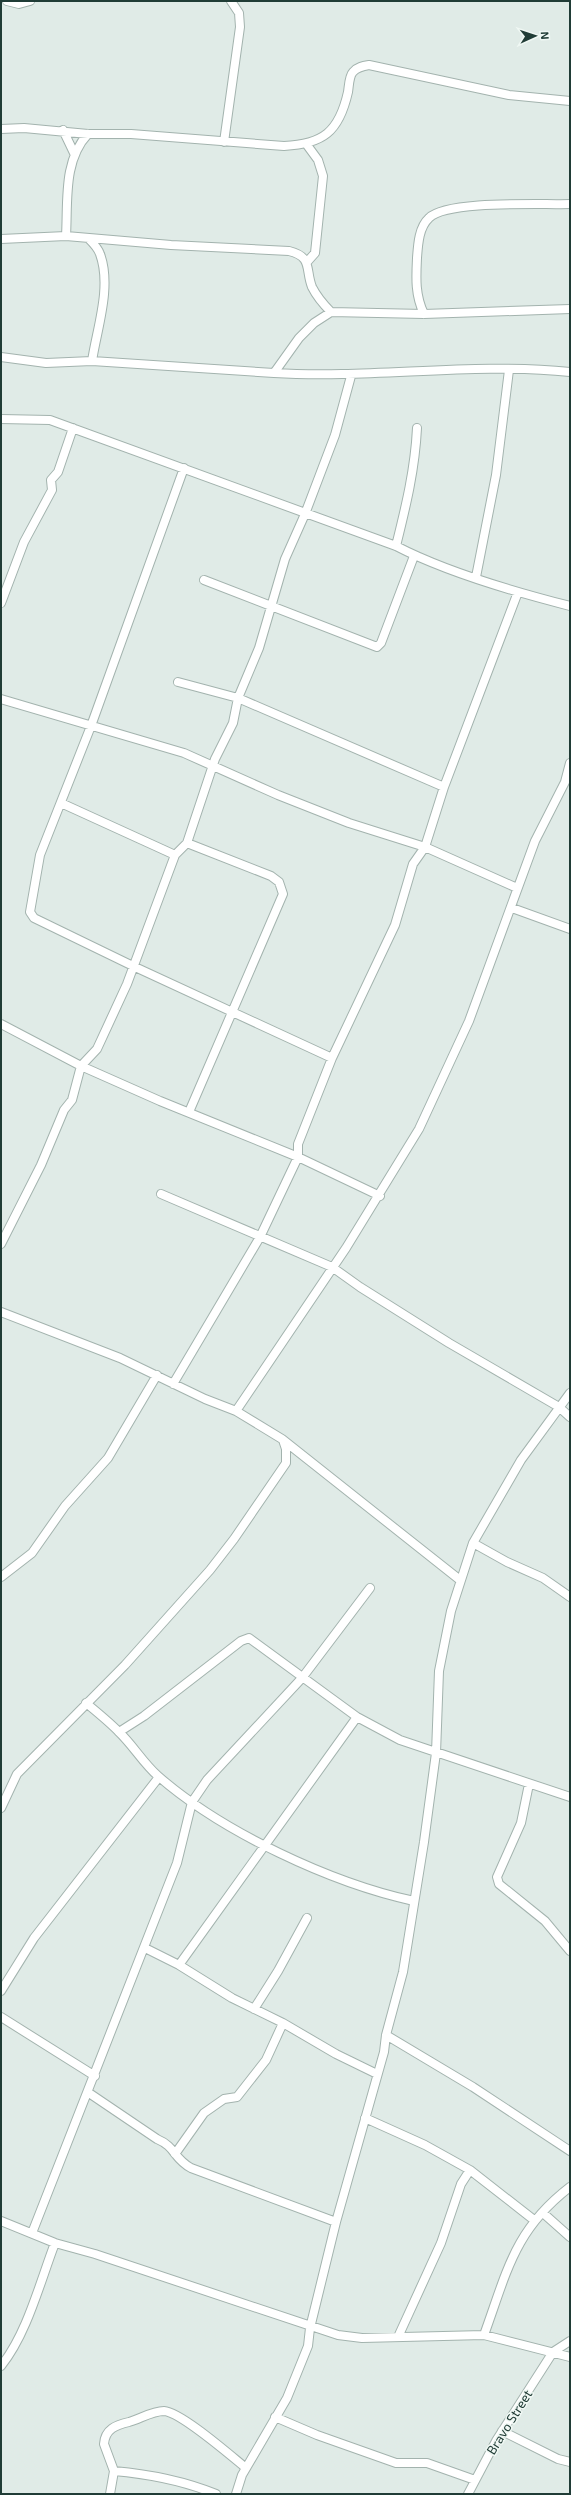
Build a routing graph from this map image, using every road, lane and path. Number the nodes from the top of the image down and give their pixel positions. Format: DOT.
graph roads {
  1 [pos="7,1"];
  2 [pos="30,1"];
  3 [pos="231,1"];
  4 [pos="570,101"];
  5 [pos="1,129"];
  6 [pos="63,130"];
  7 [pos="88,134"];
  8 [pos="224,142"];
  9 [pos="307,145"];
  10 [pos="74,153"];
  11 [pos="570,204"];
  12 [pos="66,236"];
  13 [pos="1,238"];
  14 [pos="90,239"];
  15 [pos="307,262"];
  16 [pos="570,309"];
  17 [pos="331,312"];
  18 [pos="424,314"];
  19 [pos="1,357"];
  20 [pos="92,361"];
  21 [pos="509,370"];
  22 [pos="570,372"];
  23 [pos="274,373"];
  24 [pos="351,376"];
  25 [pos="1,419"];
  26 [pos="72,428"];
  27 [pos="417,428"];
  28 [pos="184,468"];
  29 [pos="305,514"];
  30 [pos="396,546"];
  31 [pos="414,556"];
  32 [pos="476,577"];
  33 [pos="204,580"];
  34 [pos="518,592"];
  35 [pos="1,603"];
  36 [pos="271,604"];
  37 [pos="570,606"];
  38 [pos="178,682"];
  39 [pos="238,698"];
  40 [pos="1,699"];
  41 [pos="91,726"];
  42 [pos="570,763"];
  43 [pos="213,766"];
  44 [pos="444,787"];
  45 [pos="61,803"];
  46 [pos="187,843"];
  47 [pos="425,847"];
  48 [pos="175,855"];
  49 [pos="517,888"];
  50 [pos="512,908"];
  51 [pos="570,929"];
  52 [pos="135,967"];
  53 [pos="233,1013"];
  54 [pos="1,1024"];
  55 [pos="332,1058"];
  56 [pos="81,1066"];
  57 [pos="189,1112"];
  58 [pos="298,1157"];
  59 [pos="161,1194"];
  60 [pos="380,1196"];
  61 [pos="260,1236"];
  62 [pos="1,1244"];
  63 [pos="332,1267"];
  64 [pos="1,1312"];
  65 [pos="157,1375"];
  66 [pos="172,1384"];
  67 [pos="570,1393"];
  68 [pos="559,1407"];
  69 [pos="236,1411"];
  70 [pos="570,1417"];
  71 [pos="282,1440"];
  72 [pos="473,1543"];
  73 [pos="1,1577"];
  74 [pos="460,1580"];
  75 [pos="370,1588"];
  76 [pos="570,1597"];
  77 [pos="302,1678"];
  78 [pos="86,1703"];
  79 [pos="358,1717"];
  80 [pos="119,1732"];
  81 [pos="436,1753"];
  82 [pos="159,1777"];
  83 [pos="529,1784"];
  84 [pos="570,1797"];
  85 [pos="192,1802"];
  86 [pos="1,1808"];
  87 [pos="265,1847"];
  88 [pos="414,1901"];
  89 [pos="307,1918"];
  90 [pos="145,1948"];
  91 [pos="570,1951"];
  92 [pos="179,1965"];
  93 [pos="1,1991"];
  94 [pos="254,2009"];
  95 [pos="1,2017"];
  96 [pos="283,2023"];
  97 [pos="386,2034"];
  98 [pos="377,2074"];
  99 [pos="95,2076"];
  100 [pos="89,2093"];
  101 [pos="365,2118"];
  102 [pos="570,2151"];
  103 [pos="175,2154"];
  104 [pos="470,2170"];
  105 [pos="570,2187"];
  106 [pos="543,2213"];
  107 [pos="534,2220"];
  108 [pos="1,2221"];
  109 [pos="336,2222"];
  110 [pos="32,2234"];
  111 [pos="570,2237"];
  112 [pos="55,2243"];
  113 [pos="310,2328"];
  114 [pos="484,2335"];
  115 [pos="398,2337"];
  116 [pos="570,2341"];
  117 [pos="553,2352"];
  118 [pos="570,2357"];
  119 [pos="1,2366"];
  120 [pos="275,2417"];
  121 [pos="502,2431"];
  122 [pos="570,2462"];
  123 [pos="246,2468"];
  124 [pos="114,2471"];
  125 [pos="475,2480"];
  126 [pos="110,2494"];
  127 [pos="216,2494"];
  128 [pos="236,2494"];
  129 [pos="468,2494"];
  1 -- 2 [label="street"];
  3 -- 8 [label="street"];
  4 -- 9 [label="street"];
  5 -- 6 [label="street"];
  6 -- 7 [label="street"];
  6 -- 10 [label="street"];
  7 -- 8 [label="street"];
  7 -- 10 [label="street"];
  8 -- 9 [label="street"];
  9 -- 15 [label="street"];
  10 -- 12 [label="street"];
  11 -- 18 [label="street"];
  12 -- 13 [label="street"];
  12 -- 14 [label="street"];
  14 -- 15 [label="street"];
  14 -- 20 [label="street"];
  15 -- 17 [label="street"];
  16 -- 18 [label="street"];
  17 -- 18 [label="street"];
  17 -- 23 [label="street"];
  19 -- 20 [label="street"];
  20 -- 23 [label="street"];
  21 -- 22 [label="street"];
  21 -- 24 [label="street"];
  21 -- 32 [label="street"];
  23 -- 24 [label="street"];
  24 -- 29 [label="street"];
  25 -- 26 [label="street"];
  26 -- 28 [label="street"];
  26 -- 35 [label="street"];
  27 -- 30 [label="street"];
  28 -- 29 [label="street"];
  28 -- 41 [label="street"];
  29 -- 30 [label="street"];
  29 -- 36 [label="street"];
  30 -- 31 [label="street"];
  31 -- 32 [label="street"];
  31 -- 36 [label="street"];
  32 -- 34 [label="street"];
  33 -- 36 [label="street"];
  34 -- 37 [label="street"];
  34 -- 44 [label="street"];
  36 -- 39 [label="street"];
  38 -- 39 [label="street"];
  39 -- 43 [label="street"];
  39 -- 44 [label="street"];
  40 -- 41 [label="street"];
  41 -- 43 [label="street"];
  41 -- 45 [label="street"];
  42 -- 49 [label="street"];
  43 -- 46 [label="street"];
  43 -- 47 [label="street"];
  44 -- 47 [label="street"];
  45 -- 48 [label="street"];
  45 -- 52 [label="street"];
  46 -- 48 [label="street"];
  46 -- 53 [label="street"];
  47 -- 49 [label="street"];
  47 -- 55 [label="street"];
  48 -- 52 [label="street"];
  49 -- 50 [label="street"];
  50 -- 51 [label="street"];
  50 -- 60 [label="street"];
  52 -- 53 [label="street"];
  52 -- 56 [label="street"];
  53 -- 55 [label="street"];
  53 -- 57 [label="street"];
  54 -- 56 [label="street"];
  55 -- 58 [label="street"];
  56 -- 57 [label="street"];
  56 -- 62 [label="street"];
  57 -- 58 [label="street"];
  58 -- 60 [label="street"];
  58 -- 61 [label="street"];
  59 -- 61 [label="street"];
  60 -- 63 [label="street"];
  61 -- 63 [label="street"];
  61 -- 66 [label="street"];
  63 -- 68 [label="street"];
  63 -- 69 [label="street"];
  64 -- 65 [label="street"];
  65 -- 66 [label="street"];
  65 -- 73 [label="street"];
  66 -- 69 [label="street"];
  67 -- 68 [label="street"];
  68 -- 70 [label="street"];
  68 -- 72 [label="street"];
  69 -- 71 [label="street"];
  71 -- 74 [label="street"];
  71 -- 78 [label="street"];
  72 -- 74 [label="street"];
  72 -- 76 [label="street"];
  74 -- 81 [label="street"];
  75 -- 77 [label="street"];
  77 -- 79 [label="street"];
  77 -- 80 [label="street"];
  77 -- 85 [label="street"];
  78 -- 80 [label="street"];
  78 -- 86 [label="street"];
  79 -- 81 [label="street"];
  79 -- 87 [label="street"];
  80 -- 82 [label="street"];
  81 -- 83 [label="street"];
  81 -- 88 [label="street"];
  82 -- 85 [label="street"];
  82 -- 93 [label="street"];
  83 -- 84 [label="street"];
  83 -- 91 [label="street"];
  85 -- 87 [label="street"];
  85 -- 90 [label="street"];
  87 -- 88 [label="street"];
  87 -- 92 [label="street"];
  88 -- 97 [label="street"];
  89 -- 94 [label="street"];
  90 -- 92 [label="street"];
  90 -- 99 [label="street"];
  92 -- 94 [label="street"];
  94 -- 96 [label="street"];
  95 -- 99 [label="street"];
  96 -- 98 [label="street"];
  96 -- 103 [label="street"];
  97 -- 98 [label="street"];
  97 -- 102 [label="street"];
  98 -- 101 [label="street"];
  99 -- 100 [label="street"];
  100 -- 103 [label="street"];
  100 -- 110 [label="street"];
  101 -- 104 [label="street"];
  101 -- 109 [label="street"];
  103 -- 109 [label="street"];
  104 -- 107 [label="street"];
  104 -- 115 [label="street"];
  105 -- 106 [label="street"];
  106 -- 107 [label="street"];
  106 -- 111 [label="street"];
  107 -- 114 [label="street"];
  108 -- 110 [label="street"];
  109 -- 113 [label="street"];
  110 -- 112 [label="street"];
  112 -- 113 [label="street"];
  112 -- 119 [label="street"];
  113 -- 115 [label="street"];
  113 -- 120 [label="street"];
  114 -- 115 [label="street"];
  114 -- 117 [label="street"];
  116 -- 117 [label="street"];
  117 -- 118 [label="street"];
  117 -- 121 [label="street, Bravo Street"];
  120 -- 123 [label="street"];
  120 -- 125 [label="street"];
  121 -- 122 [label="street"];
  121 -- 125 [label="street, Bravo Street"];
  123 -- 124 [label="street"];
  123 -- 128 [label="street"];
  124 -- 126 [label="street"];
  124 -- 127 [label="street"];
  125 -- 129 [label="street, Bravo Street"];
}
